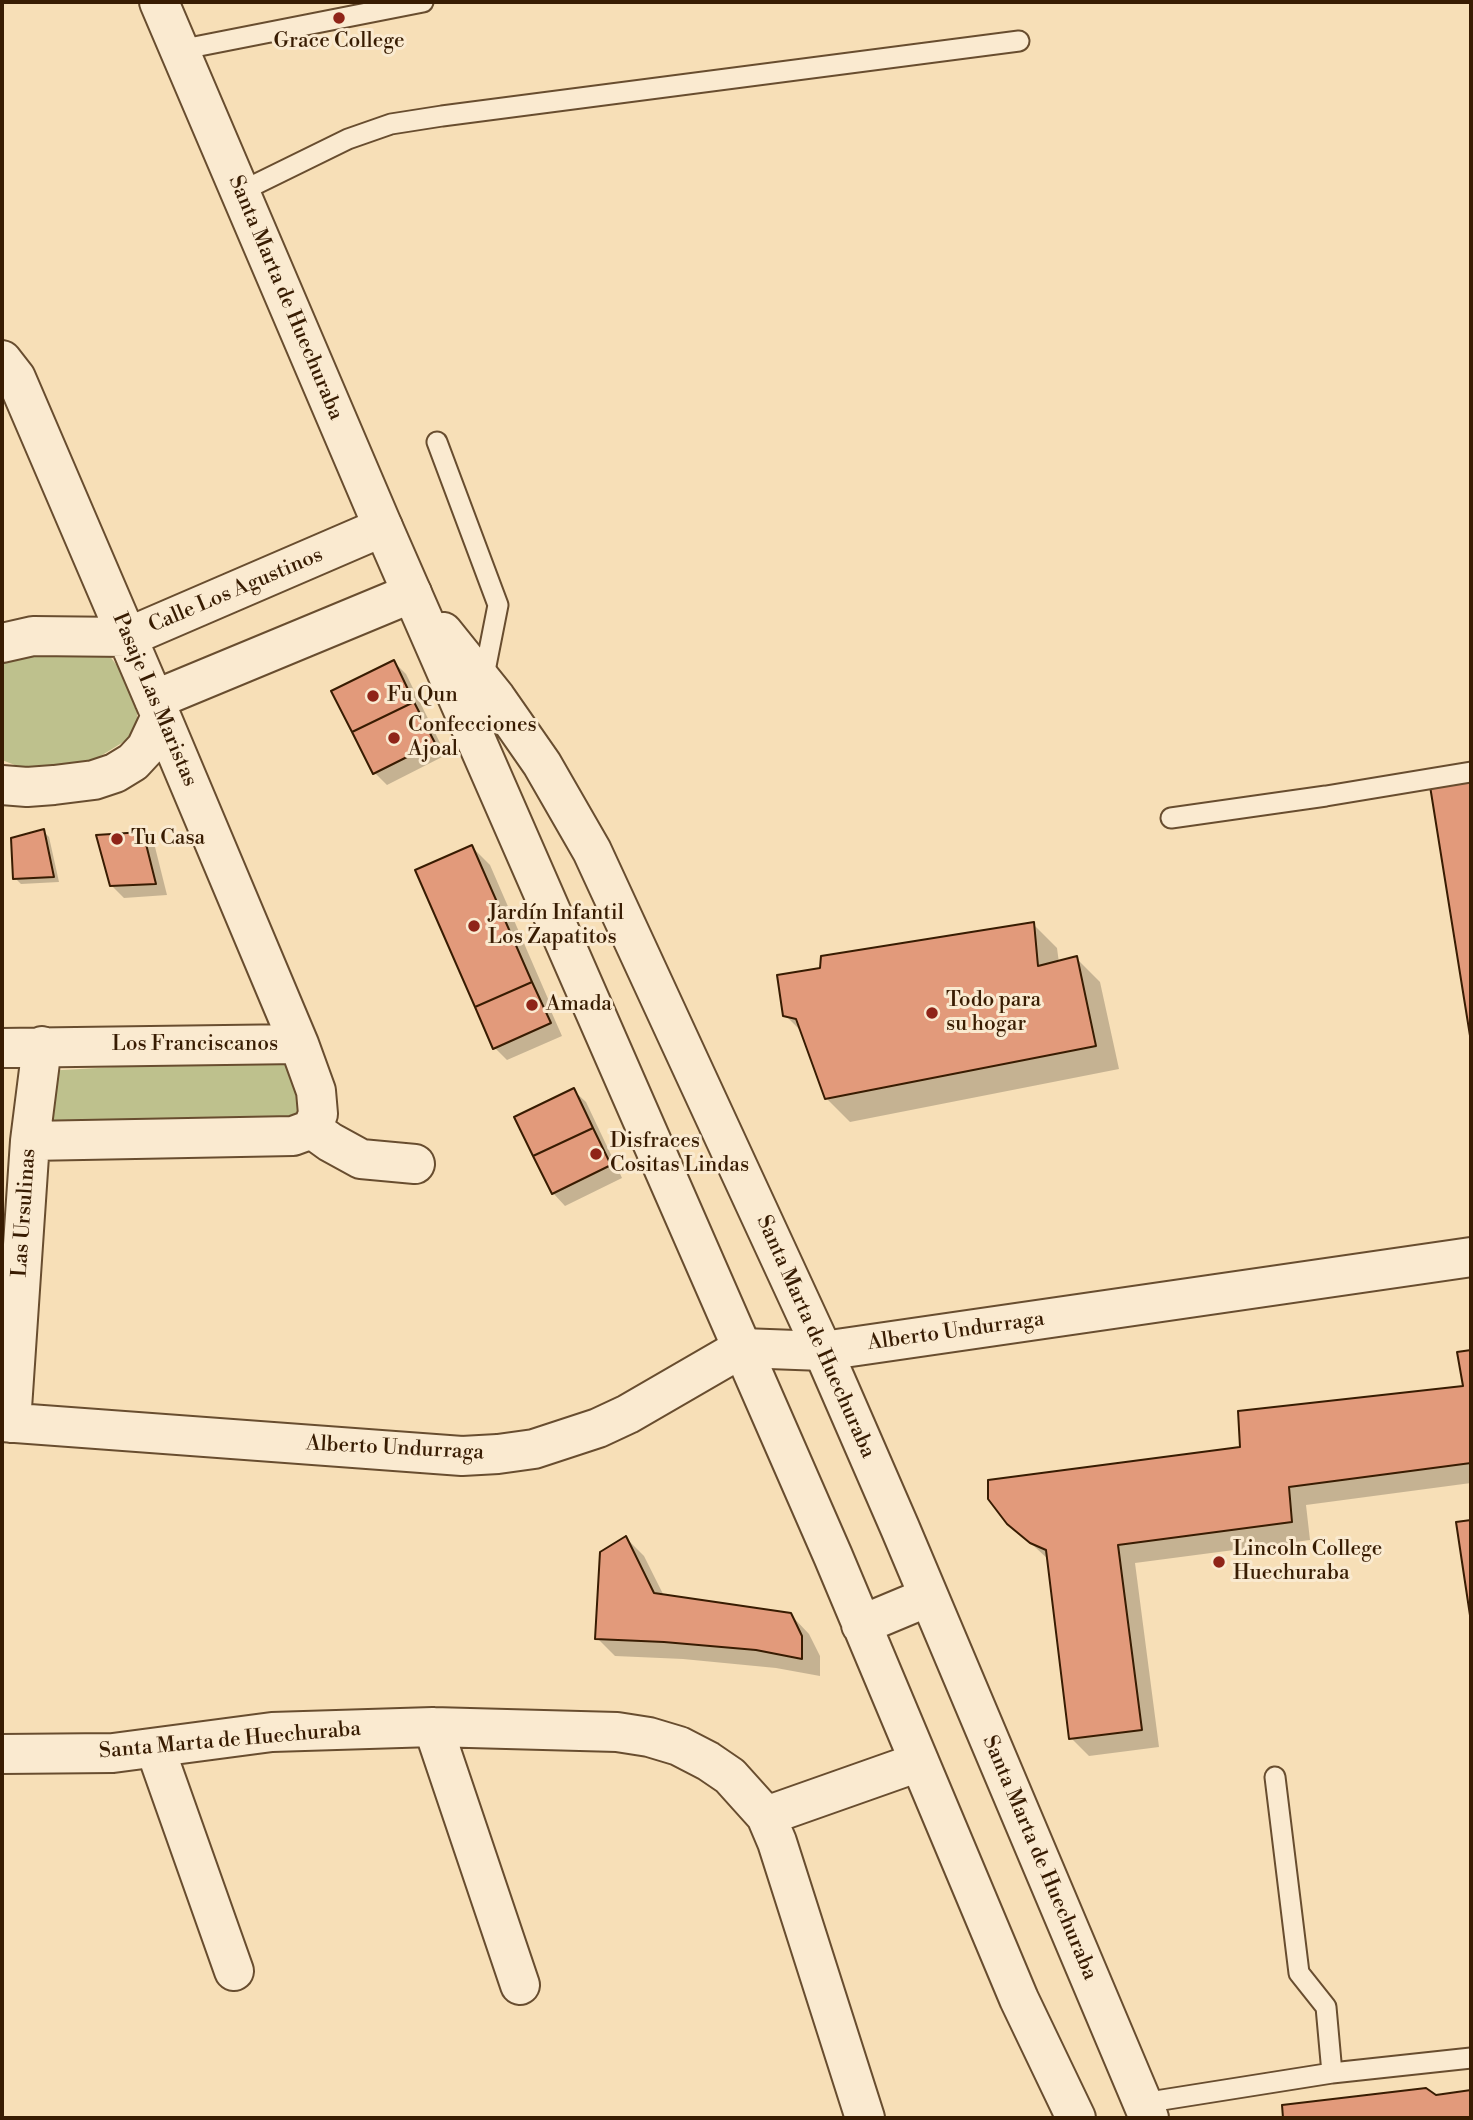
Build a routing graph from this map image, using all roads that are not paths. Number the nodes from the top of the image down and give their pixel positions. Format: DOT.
graph roads {
  1 [pos="152,2"];
  2 [pos="160,2"];
  3 [pos="423,2"];
  4 [pos="1020,40"];
  5 [pos="179,50"];
  6 [pos="240,192"];
  7 [pos="2,360"];
  8 [pos="437,442"];
  9 [pos="383,527"];
  10 [pos="412,593"];
  11 [pos="128,637"];
  12 [pos="2,643"];
  13 [pos="483,682"];
  14 [pos="158,708"];
  15 [pos="1471,772"];
  16 [pos="2,785"];
  17 [pos="1171,818"];
  18 [pos="299,1044"];
  19 [pos="42,1046"];
  20 [pos="2,1048"];
  21 [pos="312,1129"];
  22 [pos="30,1141"];
  23 [pos="415,1164"];
  24 [pos="1471,1258"];
  25 [pos="743,1348"];
  26 [pos="823,1351"];
  27 [pos="6,1422"];
  28 [pos="928,1597"];
  29 [pos="861,1625"];
  30 [pos="433,1727"];
  31 [pos="155,1748"];
  32 [pos="2,1754"];
  33 [pos="919,1762"];
  34 [pos="1275,1777"];
  35 [pos="766,1816"];
  36 [pos="234,1971"];
  37 [pos="520,1985"];
  38 [pos="1471,2058"];
  39 [pos="1332,2073"];
  40 [pos="1146,2111"];
  41 [pos="865,2118"];
  42 [pos="1076,2118"];
  1 -- 2 [label="street"];
  2 -- 5 [label="street, Santa Marta de Huechuraba"];
  3 -- 5 [label="lane"];
  4 -- 6 [label="lane"];
  5 -- 6 [label="street, Santa Marta de Huechuraba"];
  6 -- 9 [label="street, Santa Marta de Huechuraba"];
  7 -- 11 [label="street, Pasaje Las Maristas"];
  8 -- 13 [label="lane"];
  9 -- 10 [label="street, Santa Marta de Huechuraba"];
  9 -- 11 [label="street, Calle Los Agustinos"];
  10 -- 13 [label="street, Santa Marta de Huechuraba"];
  10 -- 14 [label="street"];
  10 -- 25 [label="street, Santa Marta de Huechuraba"];
  11 -- 12 [label="street, Calle Los Agustinos"];
  11 -- 14 [label="street, Pasaje Las Maristas"];
  13 -- 26 [label="street, Santa Marta de Huechuraba"];
  14 -- 16 [label="street"];
  14 -- 18 [label="street, Pasaje Las Maristas"];
  15 -- 17 [label="lane"];
  18 -- 19 [label="street, Los Franciscanos"];
  18 -- 21 [label="street, Los Franciscanos"];
  19 -- 20 [label="street, Los Franciscanos"];
  19 -- 22 [label="street, Las Ursulinas"];
  21 -- 22 [label="street"];
  21 -- 23 [label="street"];
  22 -- 27 [label="street, Las Ursulinas"];
  24 -- 26 [label="street, Alberto Undurraga"];
  25 -- 26 [label="street, Alberto Undurraga"];
  25 -- 27 [label="street, Alberto Undurraga"];
  25 -- 29 [label="street, Santa Marta de Huechuraba"];
  26 -- 28 [label="street, Santa Marta de Huechuraba"];
  28 -- 29 [label="street"];
  28 -- 40 [label="street, Santa Marta de Huechuraba"];
  29 -- 33 [label="street, Santa Marta de Huechuraba"];
  30 -- 31 [label="street, Santa Marta de Huechuraba"];
  30 -- 35 [label="street, Santa Marta de Huechuraba"];
  30 -- 37 [label="street"];
  31 -- 32 [label="street, Santa Marta de Huechuraba"];
  31 -- 36 [label="street"];
  33 -- 35 [label="street"];
  33 -- 42 [label="street, Santa Marta de Huechuraba"];
  34 -- 39 [label="lane"];
  35 -- 41 [label="street, Santa Marta de Huechuraba"];
  38 -- 39 [label="lane"];
  39 -- 40 [label="lane"];
}
